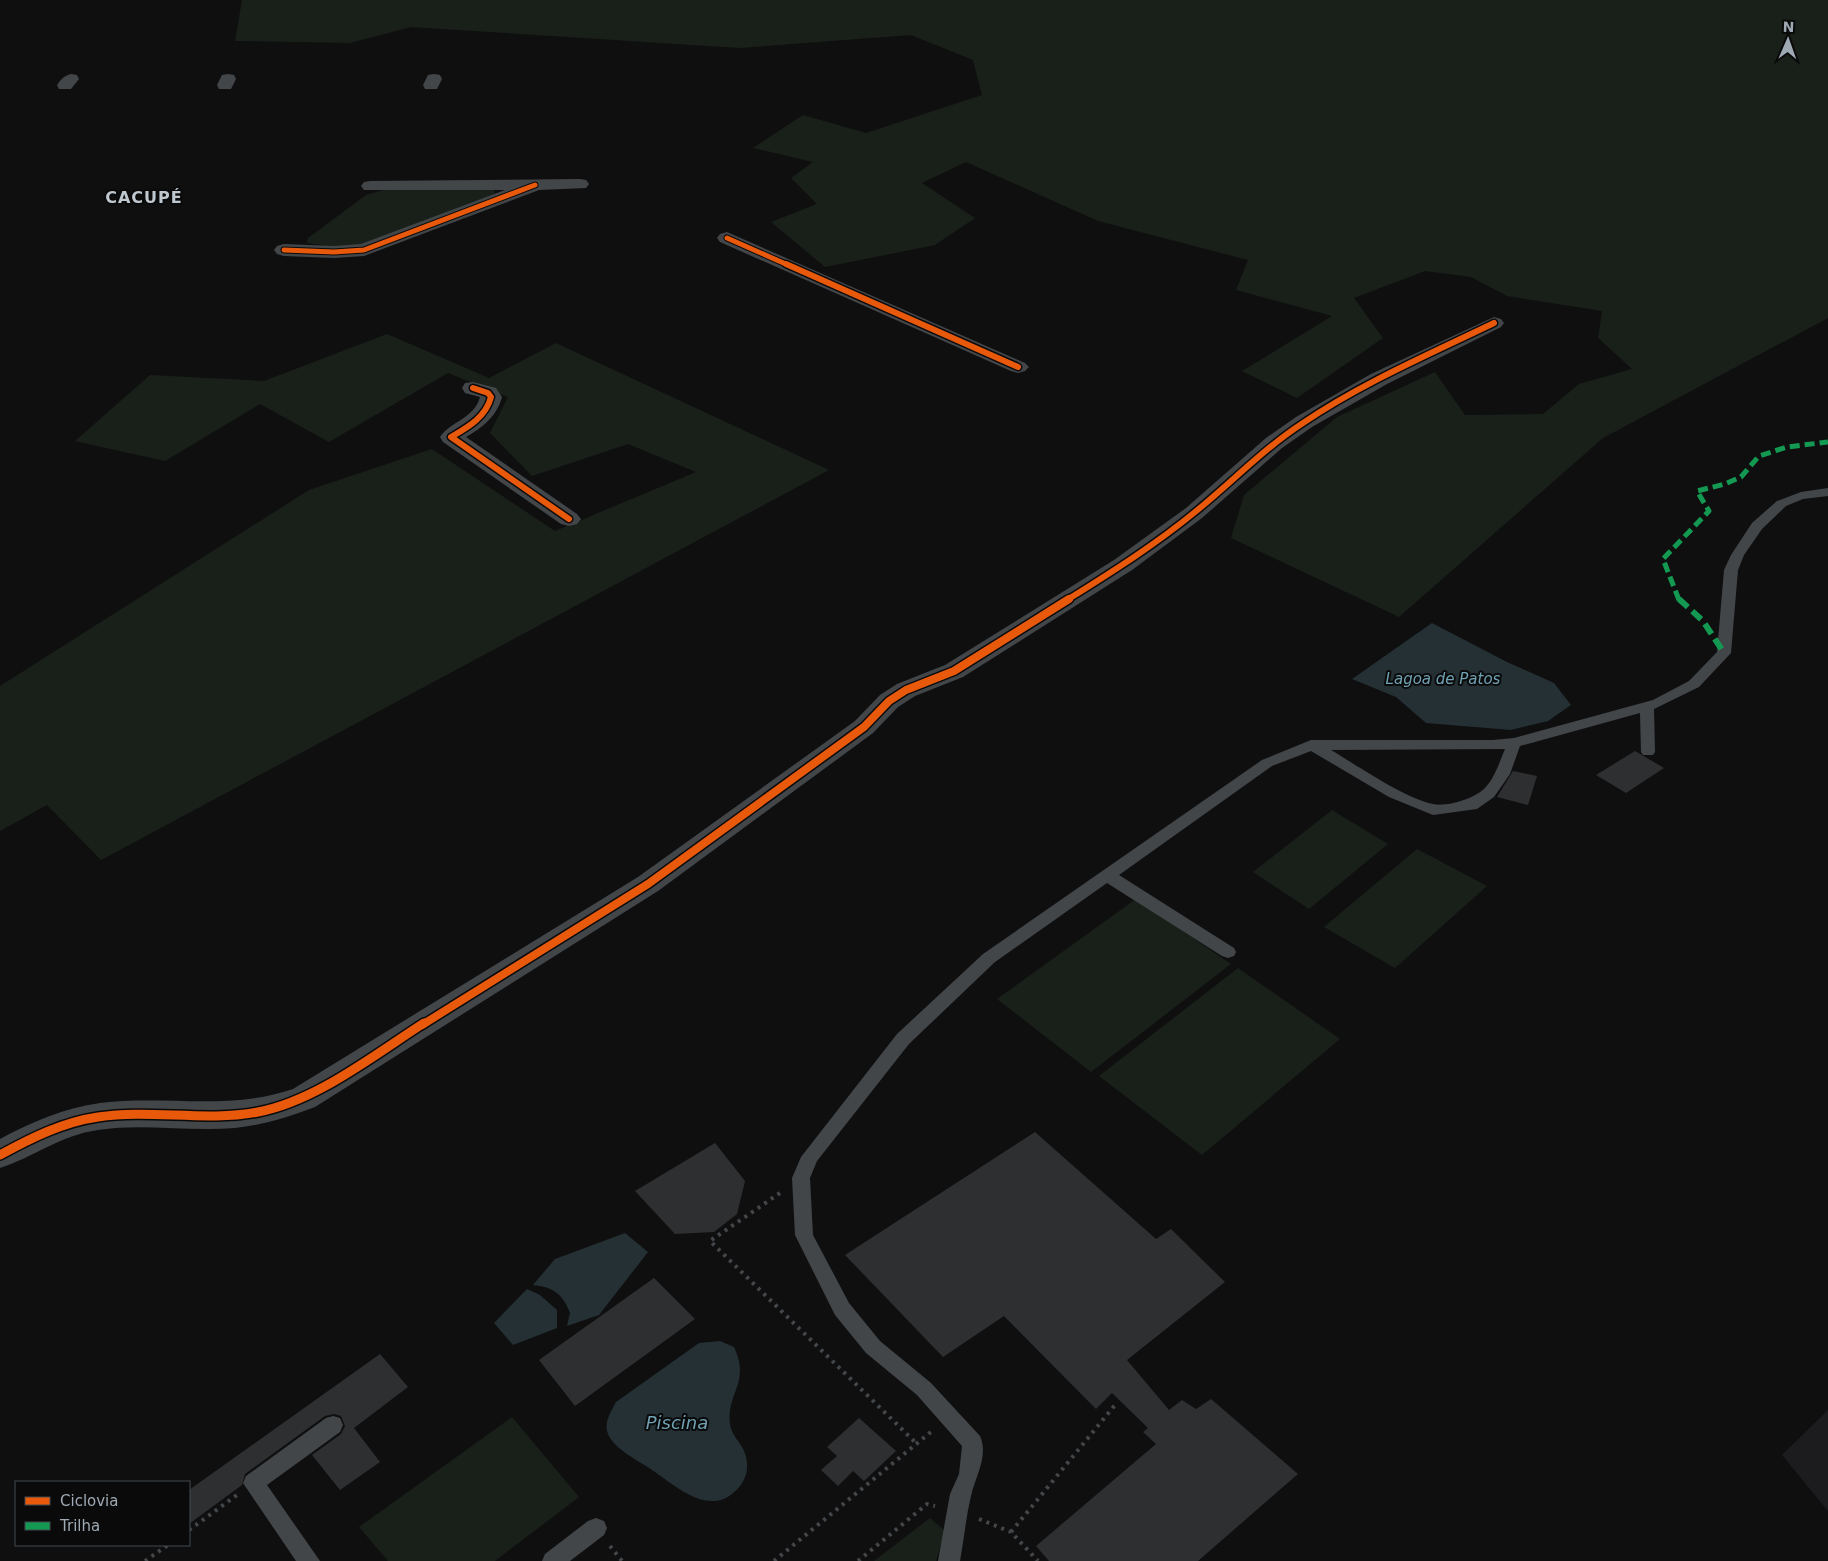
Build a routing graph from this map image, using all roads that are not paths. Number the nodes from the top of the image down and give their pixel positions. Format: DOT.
graph roads {
  1 [pos="580,184"];
  2 [pos="535,185"];
  3 [pos="370,186"];
  4 [pos="727,238"];
  5 [pos="284,250"];
  6 [pos="1494,323"];
  7 [pos="1018,367"];
  8 [pos="473,388"];
  9 [pos="1828,492"];
  10 [pos="569,519"];
  11 [pos="1647,706"];
  12 [pos="1514,743"];
  13 [pos="1311,745"];
  14 [pos="1648,752"];
  15 [pos="1107,875"];
  16 [pos="1228,952"];
  17 [pos="0,1155"];
  18 [pos="333,1426"];
  19 [pos="596,1528"];
  20 [pos="309,1561"];
  21 [pos="553,1561"];
  22 [pos="949,1561"];
  1 -- 2 [label="street"];
  2 -- 3 [label="street"];
  2 -- 5 [label="street"];
  4 -- 7 [label="street"];
  6 -- 17 [label="street"];
  8 -- 10 [label="street"];
  9 -- 11 [label="lane"];
  11 -- 12 [label="lane"];
  11 -- 14 [label="lane"];
  12 -- 13 [label="lane"];
  12 -- 13 [label="lane"];
  13 -- 15 [label="lane"];
  15 -- 16 [label="lane"];
  15 -- 22 [label="lane"];
  18 -- 20 [label="lane"];
  19 -- 21 [label="lane"];
}
